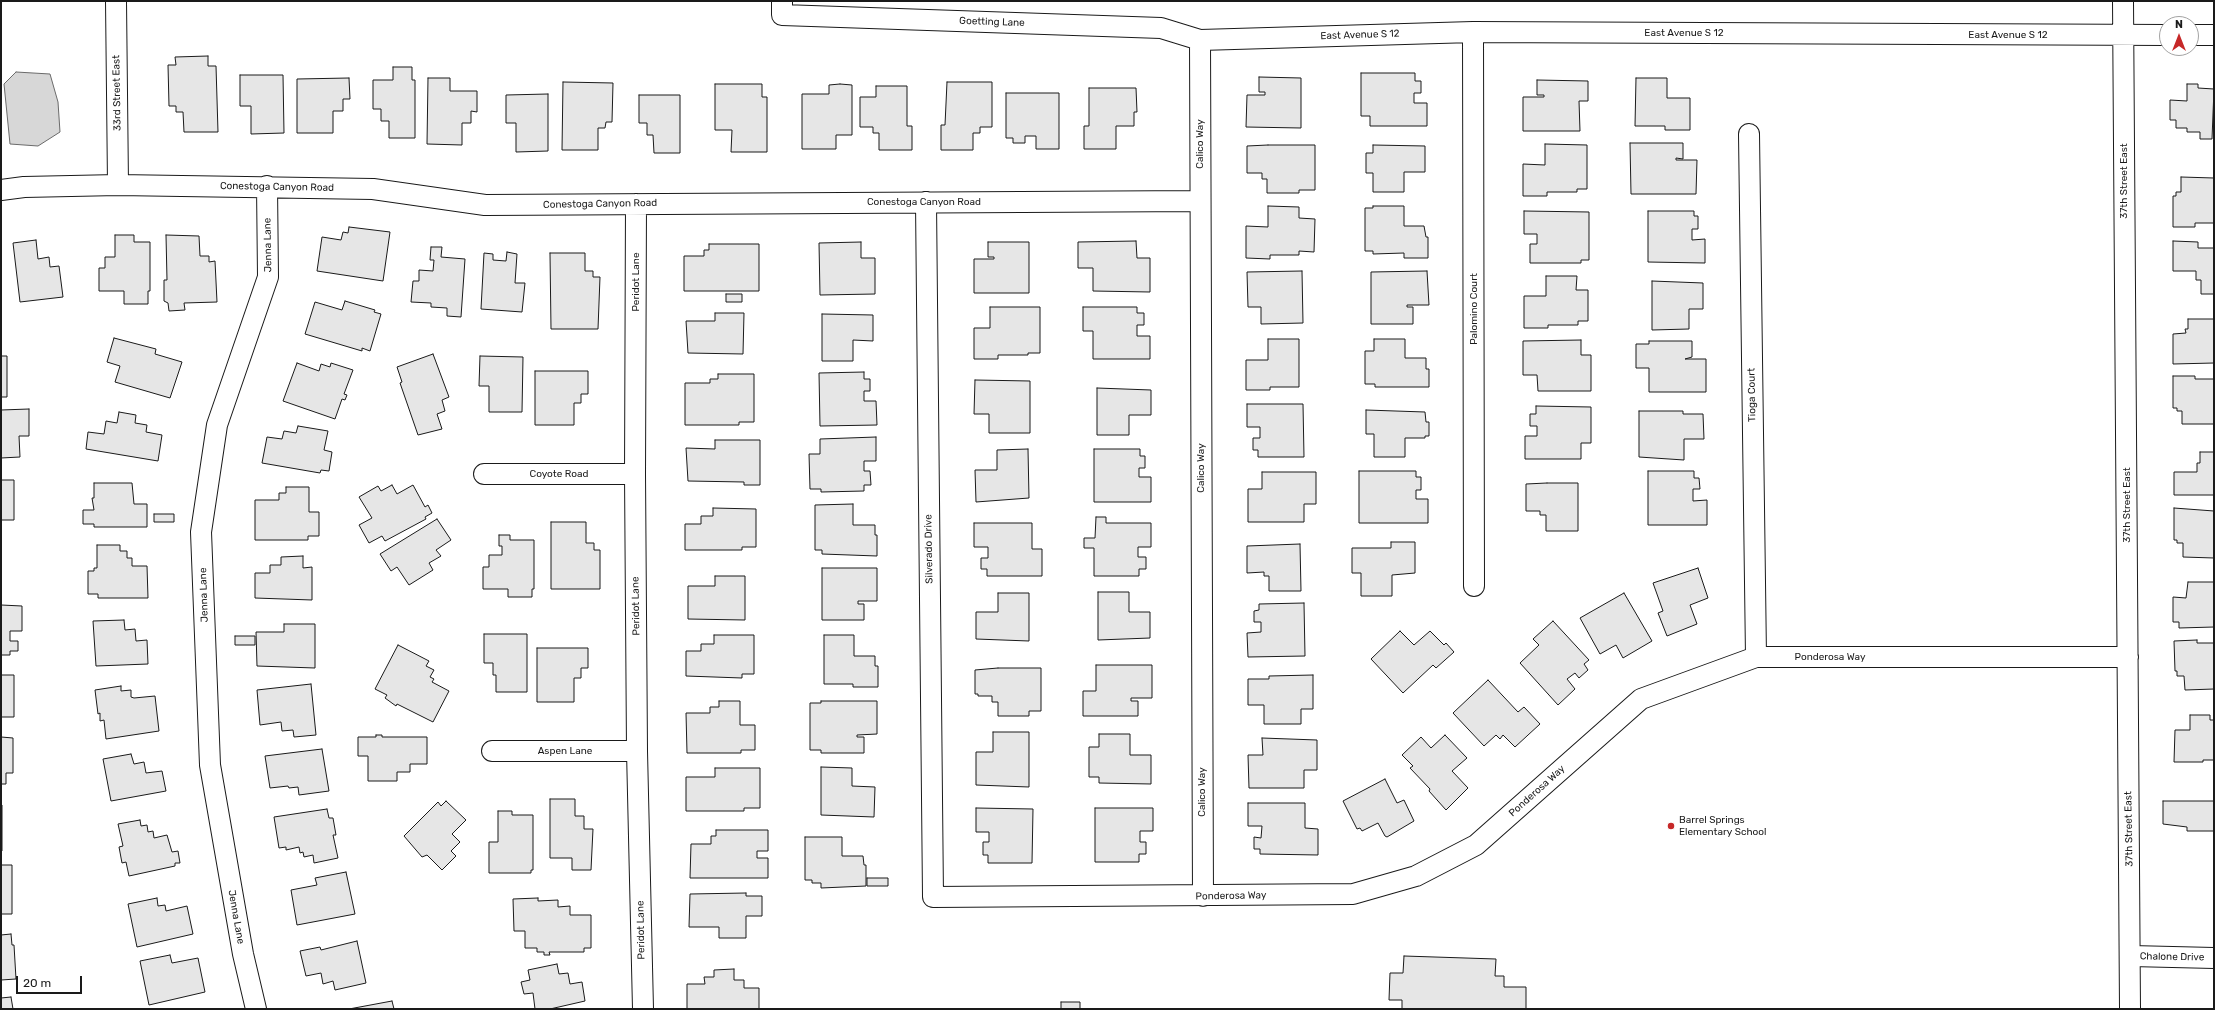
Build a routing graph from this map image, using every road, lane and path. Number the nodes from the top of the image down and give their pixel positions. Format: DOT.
graph roads {
  1 [pos="116,1"];
  2 [pos="2123,1"];
  3 [pos="782,8"];
  4 [pos="1474,32"];
  5 [pos="2159,35"];
  6 [pos="2199,35"];
  7 [pos="2214,35"];
  8 [pos="2123,36"];
  9 [pos="1200,40"];
  10 [pos="1749,134"];
  11 [pos="118,185"];
  12 [pos="266,186"];
  13 [pos="1,190"];
  14 [pos="1200,201"];
  15 [pos="926,202"];
  16 [pos="636,204"];
  17 [pos="484,474"];
  18 [pos="635,474"];
  19 [pos="1474,586"];
  20 [pos="1756,657"];
  21 [pos="2128,658"];
  22 [pos="492,751"];
  23 [pos="637,751"];
  24 [pos="1203,896"];
  25 [pos="933,897"];
  26 [pos="2130,956"];
  27 [pos="2214,958"];
  28 [pos="256,1009"];
  29 [pos="643,1009"];
  30 [pos="2130,1009"];
  1 -- 11 [label="street, 33rd Street East"];
  2 -- 8 [label="street, 37th Street East"];
  3 -- 9 [label="street, Goetting Lane"];
  4 -- 8 [label="street, East Avenue S 12"];
  4 -- 9 [label="street, East Avenue S 12"];
  4 -- 19 [label="street, Palomino Court"];
  5 -- 8 [label="street, East Avenue S 12"];
  6 -- 7 [label="street"];
  8 -- 21 [label="street, 37th Street East"];
  9 -- 14 [label="street, Calico Way"];
  10 -- 20 [label="street, Tioga Court"];
  11 -- 12 [label="street, Conestoga Canyon Road"];
  11 -- 13 [label="street, Conestoga Canyon Road"];
  12 -- 16 [label="street, Conestoga Canyon Road"];
  12 -- 28 [label="street, Jenna Lane"];
  14 -- 15 [label="street, Conestoga Canyon Road"];
  14 -- 24 [label="street, Calico Way"];
  15 -- 16 [label="street, Conestoga Canyon Road"];
  15 -- 25 [label="street, Silverado Drive"];
  16 -- 18 [label="street, Peridot Lane"];
  17 -- 18 [label="street, Coyote Road"];
  18 -- 23 [label="street, Peridot Lane"];
  20 -- 21 [label="street, Ponderosa Way"];
  20 -- 24 [label="street, Ponderosa Way"];
  21 -- 26 [label="street, 37th Street East"];
  22 -- 23 [label="street, Aspen Lane"];
  23 -- 29 [label="street, Peridot Lane"];
  24 -- 25 [label="street, Ponderosa Way"];
  26 -- 27 [label="street, Chalone Drive"];
  26 -- 30 [label="street, 37th Street East"];
}
